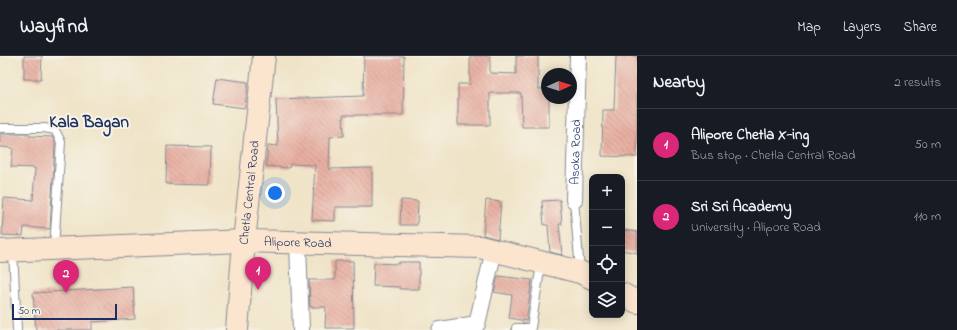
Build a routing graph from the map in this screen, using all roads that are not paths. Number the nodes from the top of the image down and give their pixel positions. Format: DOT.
graph roads {
  1 [pos="264,56"];
  2 [pos="578,56"];
  3 [pos="0,128"];
  4 [pos="574,200"];
  5 [pos="244,240"];
  6 [pos="298,243"];
  7 [pos="54,249"];
  8 [pos="7,250"];
  9 [pos="494,250"];
  10 [pos="541,262"];
  11 [pos="586,275"];
  12 [pos="625,296"];
  13 [pos="637,302"];
  14 [pos="17,330"];
  15 [pos="237,330"];
  16 [pos="301,330"];
  17 [pos="440,330"];
  18 [pos="516,330"];
  1 -- 5 [label="main road, Chetla Central Road"];
  2 -- 4 [label="street, Asoka Road"];
  3 -- 7 [label="lane"];
  4 -- 11 [label="lane"];
  5 -- 6 [label="main road, Alipore Road"];
  5 -- 7 [label="main road, Alipore Road"];
  5 -- 15 [label="main road, Chetla Central Road"];
  6 -- 9 [label="main road, Alipore Road"];
  6 -- 16 [label="street"];
  7 -- 8 [label="main road, Alipore Road"];
  8 -- 14 [label="lane"];
  9 -- 10 [label="main road, Alipore Road"];
  9 -- 17 [label="street"];
  10 -- 11 [label="main road, Alipore Road"];
  10 -- 18 [label="lane"];
  12 -- 13 [label="main road"];
}
